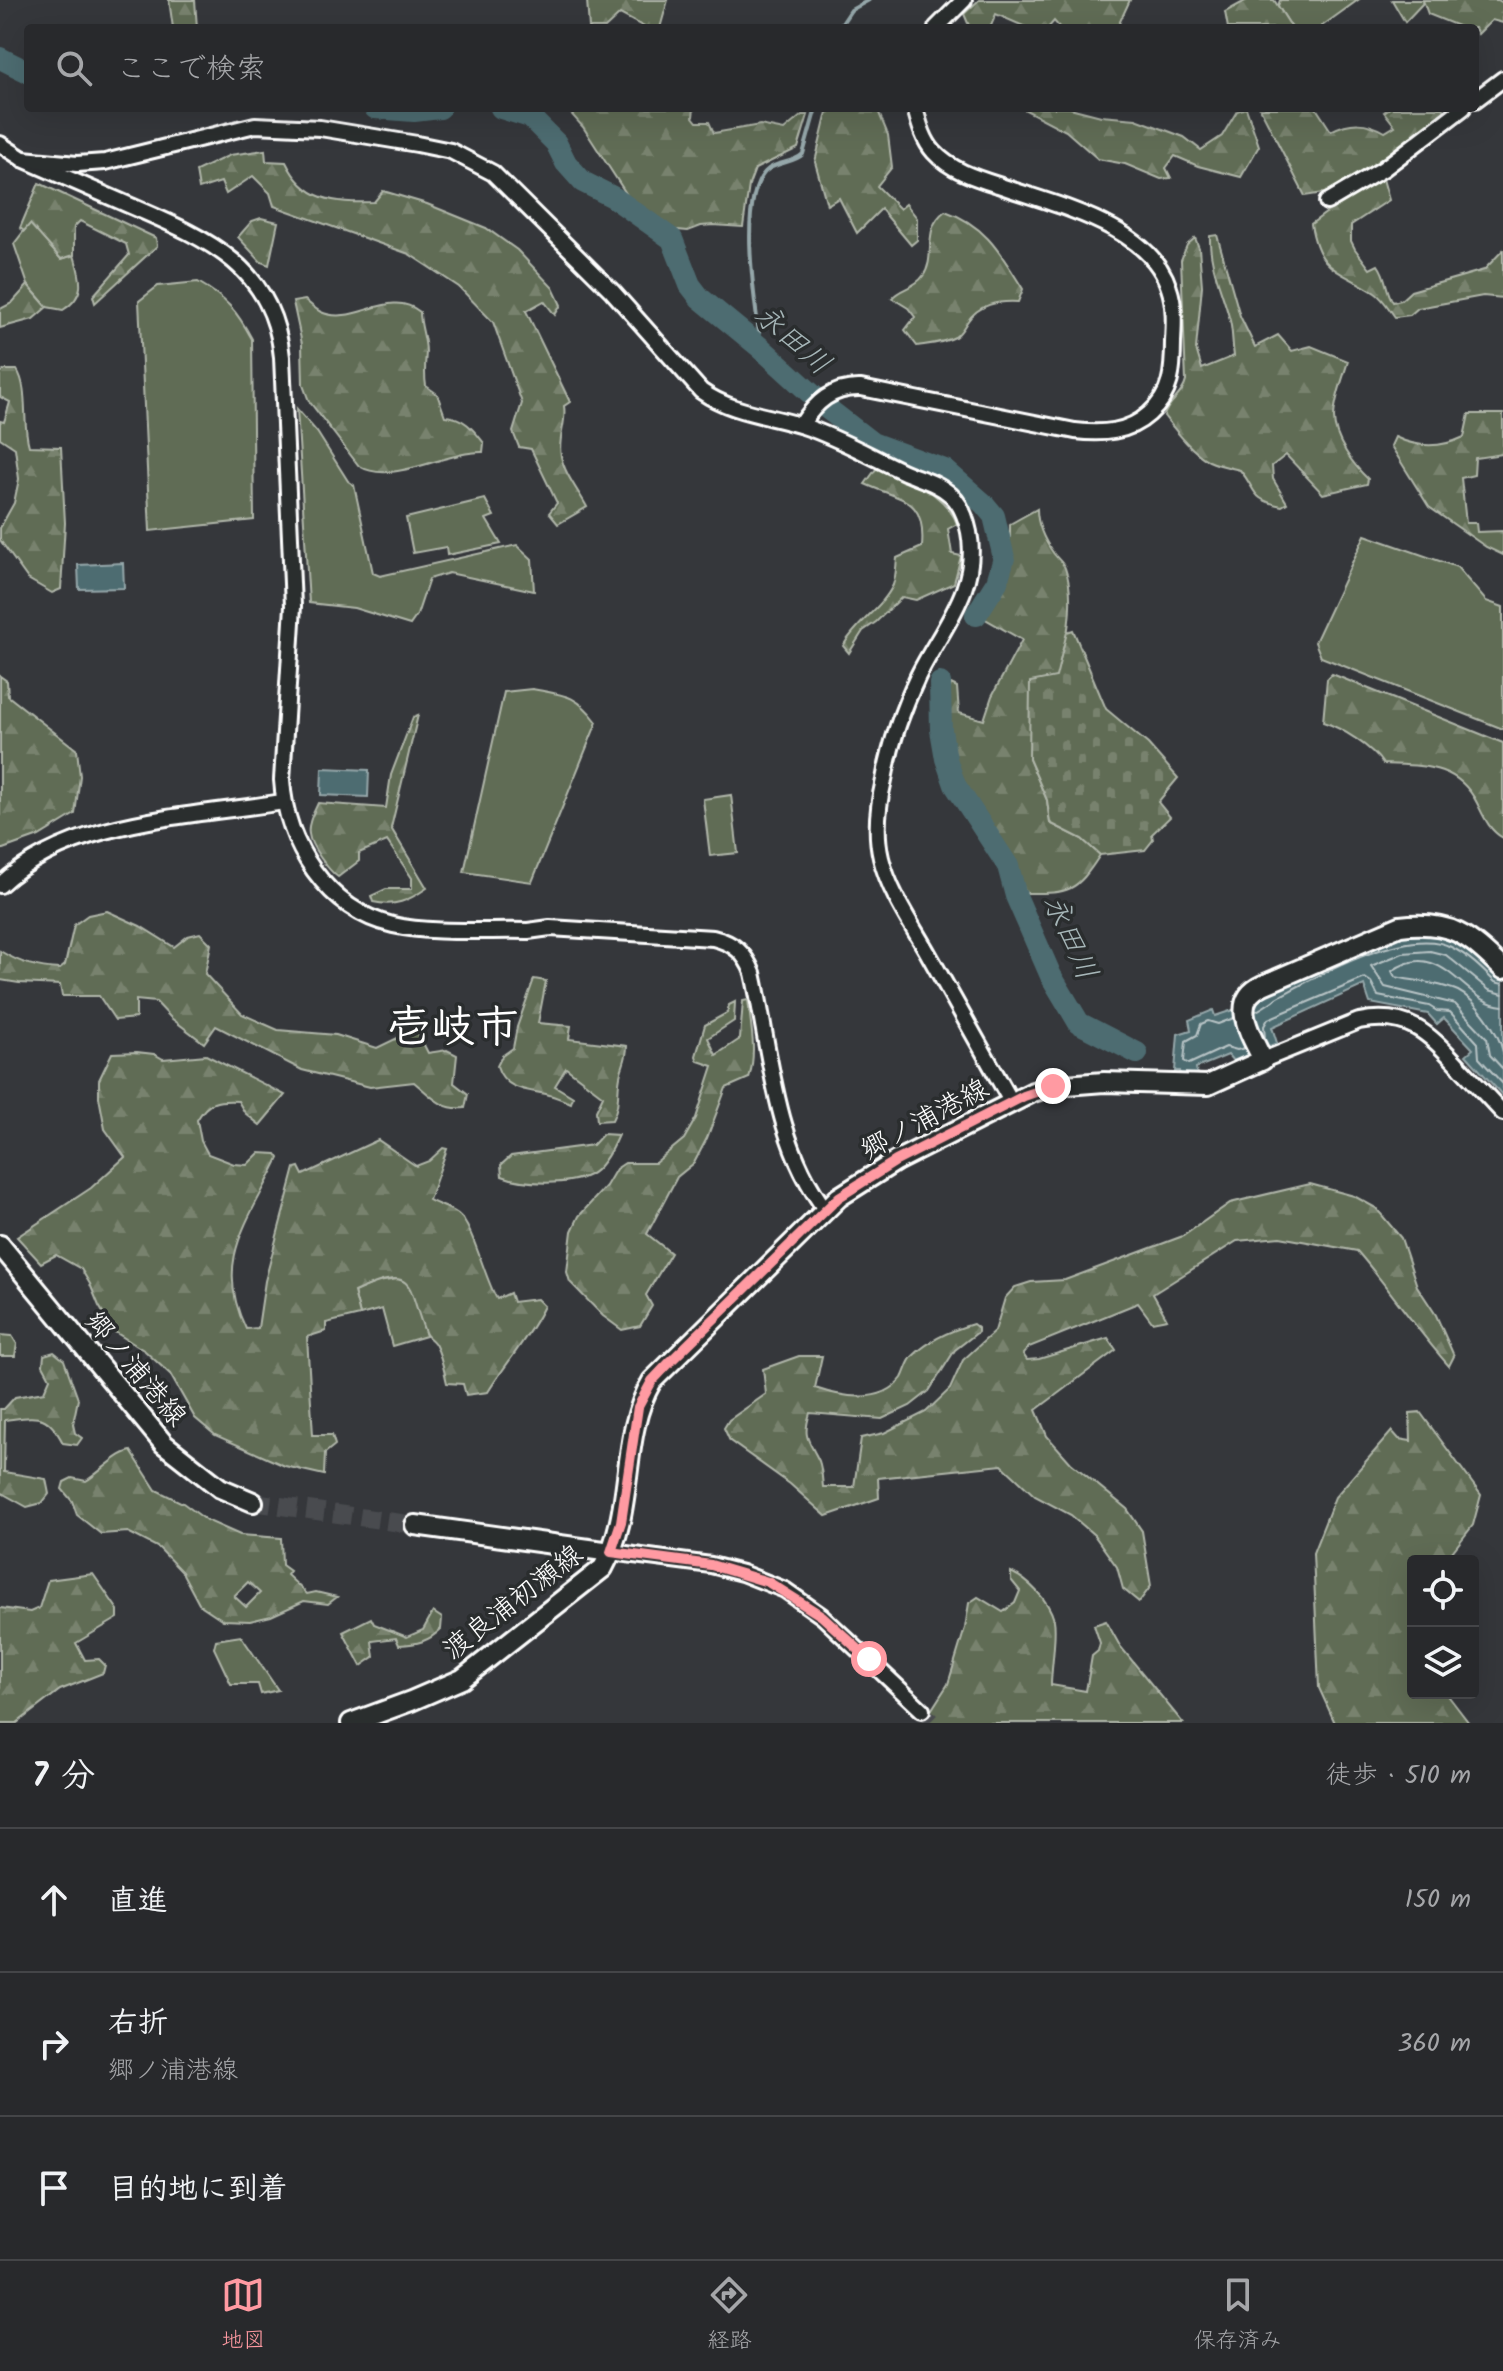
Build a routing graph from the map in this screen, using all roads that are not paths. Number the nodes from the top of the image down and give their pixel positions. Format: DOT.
graph roads {
  1 [pos="964,0"];
  2 [pos="940,24"];
  3 [pos="1503,79"];
  4 [pos="1479,97"];
  5 [pos="916,112"];
  6 [pos="1458,112"];
  7 [pos="0,144"];
  8 [pos="23,159"];
  9 [pos="1327,202"];
  10 [pos="801,425"];
  11 [pos="283,802"];
  12 [pos="0,885"];
  13 [pos="1503,969"];
  14 [pos="1261,1056"];
  15 [pos="1012,1103"];
  16 [pos="1503,1113"];
  17 [pos="826,1210"];
  18 [pos="0,1245"];
  19 [pos="253,1502"];
  20 [pos="415,1525"];
  21 [pos="611,1552"];
  22 [pos="922,1710"];
  23 [pos="351,1723"];
  1 -- 2 [label="street"];
  3 -- 4 [label="street"];
  5 -- 10 [label="street"];
  6 -- 9 [label="street"];
  7 -- 8 [label="street"];
  8 -- 10 [label="street"];
  8 -- 11 [label="street"];
  10 -- 15 [label="street"];
  11 -- 12 [label="street"];
  11 -- 17 [label="street"];
  13 -- 14 [label="main road"];
  14 -- 15 [label="main road, 郷ノ浦港線"];
  14 -- 16 [label="street"];
  15 -- 17 [label="main road, 郷ノ浦港線"];
  17 -- 21 [label="main road, 郷ノ浦港線"];
  18 -- 19 [label="main road, 郷ノ浦港線"];
  20 -- 21 [label="main road"];
  21 -- 22 [label="street"];
  21 -- 23 [label="main road, 渡良浦初瀬線"];
}
